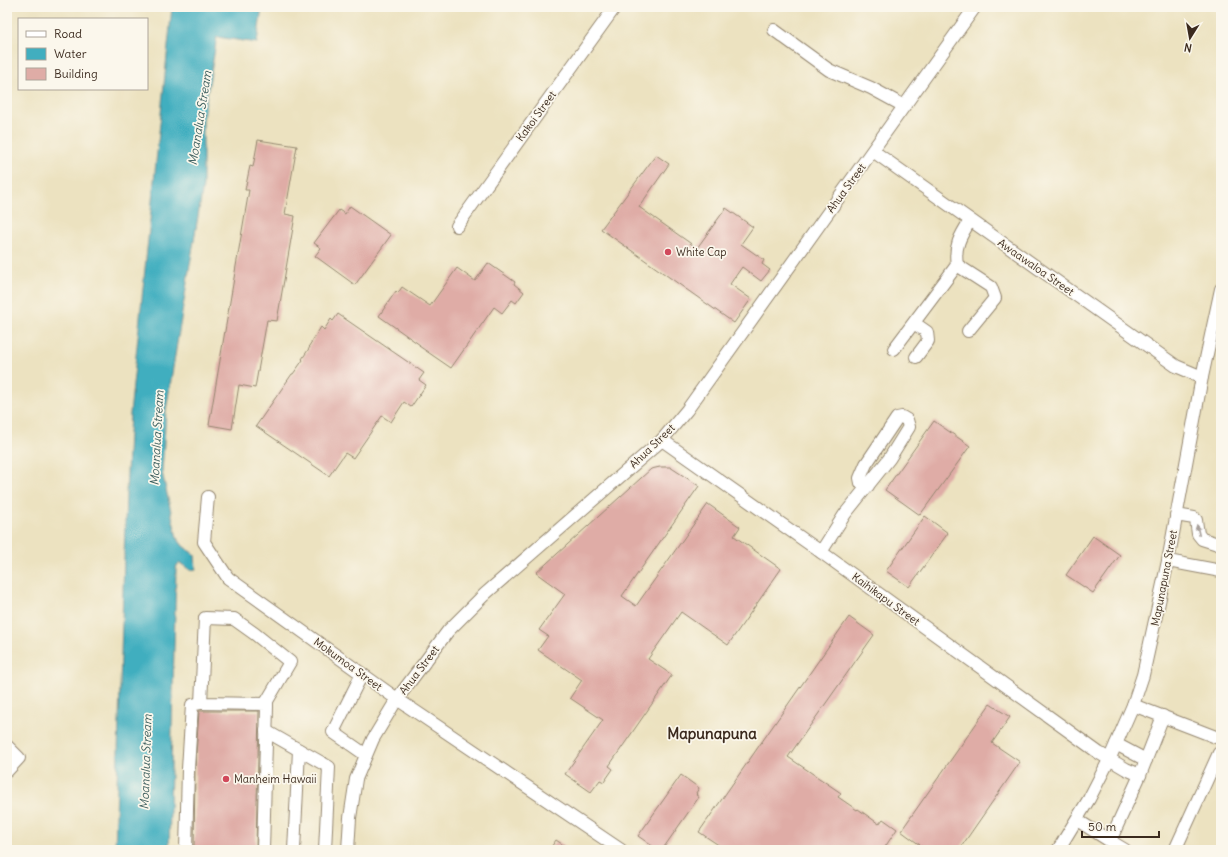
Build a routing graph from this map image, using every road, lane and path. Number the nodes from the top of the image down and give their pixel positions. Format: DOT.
graph roads {
  1 [pos="615,7"];
  2 [pos="975,7"];
  3 [pos="774,30"];
  4 [pos="904,106"];
  5 [pos="873,151"];
  6 [pos="970,221"];
  7 [pos="458,226"];
  8 [pos="957,265"];
  9 [pos="1221,288"];
  10 [pos="914,323"];
  11 [pos="968,332"];
  12 [pos="894,349"];
  13 [pos="916,357"];
  14 [pos="1202,377"];
  15 [pos="662,440"];
  16 [pos="868,486"];
  17 [pos="208,497"];
  18 [pos="1176,515"];
  19 [pos="1221,545"];
  20 [pos="821,552"];
  21 [pos="1168,561"];
  22 [pos="1221,571"];
  23 [pos="362,674"];
  24 [pos="397,699"];
  25 [pos="201,702"];
  26 [pos="267,704"];
  27 [pos="1133,705"];
  28 [pos="1163,716"];
  29 [pos="266,731"];
  30 [pos="1221,739"];
  31 [pos="1116,744"];
  32 [pos="7,746"];
  33 [pos="299,750"];
  34 [pos="1221,754"];
  35 [pos="366,756"];
  36 [pos="1109,760"];
  37 [pos="1146,760"];
  38 [pos="7,771"];
  39 [pos="1140,775"];
  40 [pos="1077,820"];
  41 [pos="1110,841"];
  42 [pos="186,850"];
  43 [pos="263,850"];
  44 [pos="294,850"];
  45 [pos="325,850"];
  46 [pos="348,850"];
  47 [pos="622,850"];
  48 [pos="1058,850"];
  49 [pos="1125,850"];
  50 [pos="1175,850"];
  1 -- 7 [label="street, Kakoi Street"];
  2 -- 4 [label="street, Ahua Street"];
  3 -- 4 [label="street"];
  4 -- 5 [label="street, Ahua Street"];
  5 -- 6 [label="street, Awaawaloa Street"];
  5 -- 15 [label="street, Ahua Street"];
  6 -- 8 [label="street"];
  6 -- 14 [label="street, Awaawaloa Street"];
  8 -- 10 [label="street"];
  8 -- 11 [label="street"];
  9 -- 14 [label="street, Mapunapuna Street"];
  10 -- 12 [label="street"];
  10 -- 13 [label="street"];
  14 -- 18 [label="street, Mapunapuna Street"];
  15 -- 20 [label="street, Kaihikapu Street"];
  15 -- 24 [label="street, Ahua Street"];
  16 -- 16 [label="street"];
  16 -- 20 [label="street"];
  17 -- 23 [label="street, Mokumoa Street"];
  19 -- 18 [label="street, one-way"];
  18 -- 21 [label="street, Mapunapuna Street"];
  20 -- 36 [label="street, Kaihikapu Street"];
  21 -- 22 [label="street"];
  21 -- 27 [label="street, Mapunapuna Street"];
  23 -- 24 [label="street, Mokumoa Street"];
  23 -- 35 [label="street"];
  24 -- 35 [label="street, Ahua Street"];
  24 -- 47 [label="street, Mokumoa Street"];
  25 -- 26 [label="street"];
  25 -- 26 [label="street"];
  25 -- 42 [label="street"];
  26 -- 29 [label="street"];
  27 -- 28 [label="street"];
  27 -- 31 [label="street, Mapunapuna Street"];
  28 -- 30 [label="street"];
  28 -- 37 [label="street"];
  29 -- 33 [label="street"];
  29 -- 43 [label="street"];
  31 -- 36 [label="street, Mapunapuna Street"];
  31 -- 37 [label="street"];
  32 -- 38 [label="street"];
  33 -- 44 [label="street"];
  33 -- 45 [label="street"];
  34 -- 50 [label="street"];
  35 -- 46 [label="street, Ahua Street"];
  36 -- 39 [label="street, Kaihikapu Street"];
  36 -- 40 [label="street, Mapunapuna Street"];
  37 -- 39 [label="street"];
  39 -- 41 [label="street"];
  40 -- 41 [label="street"];
  40 -- 48 [label="street, Mapunapuna Street"];
  41 -- 49 [label="street"];
}
